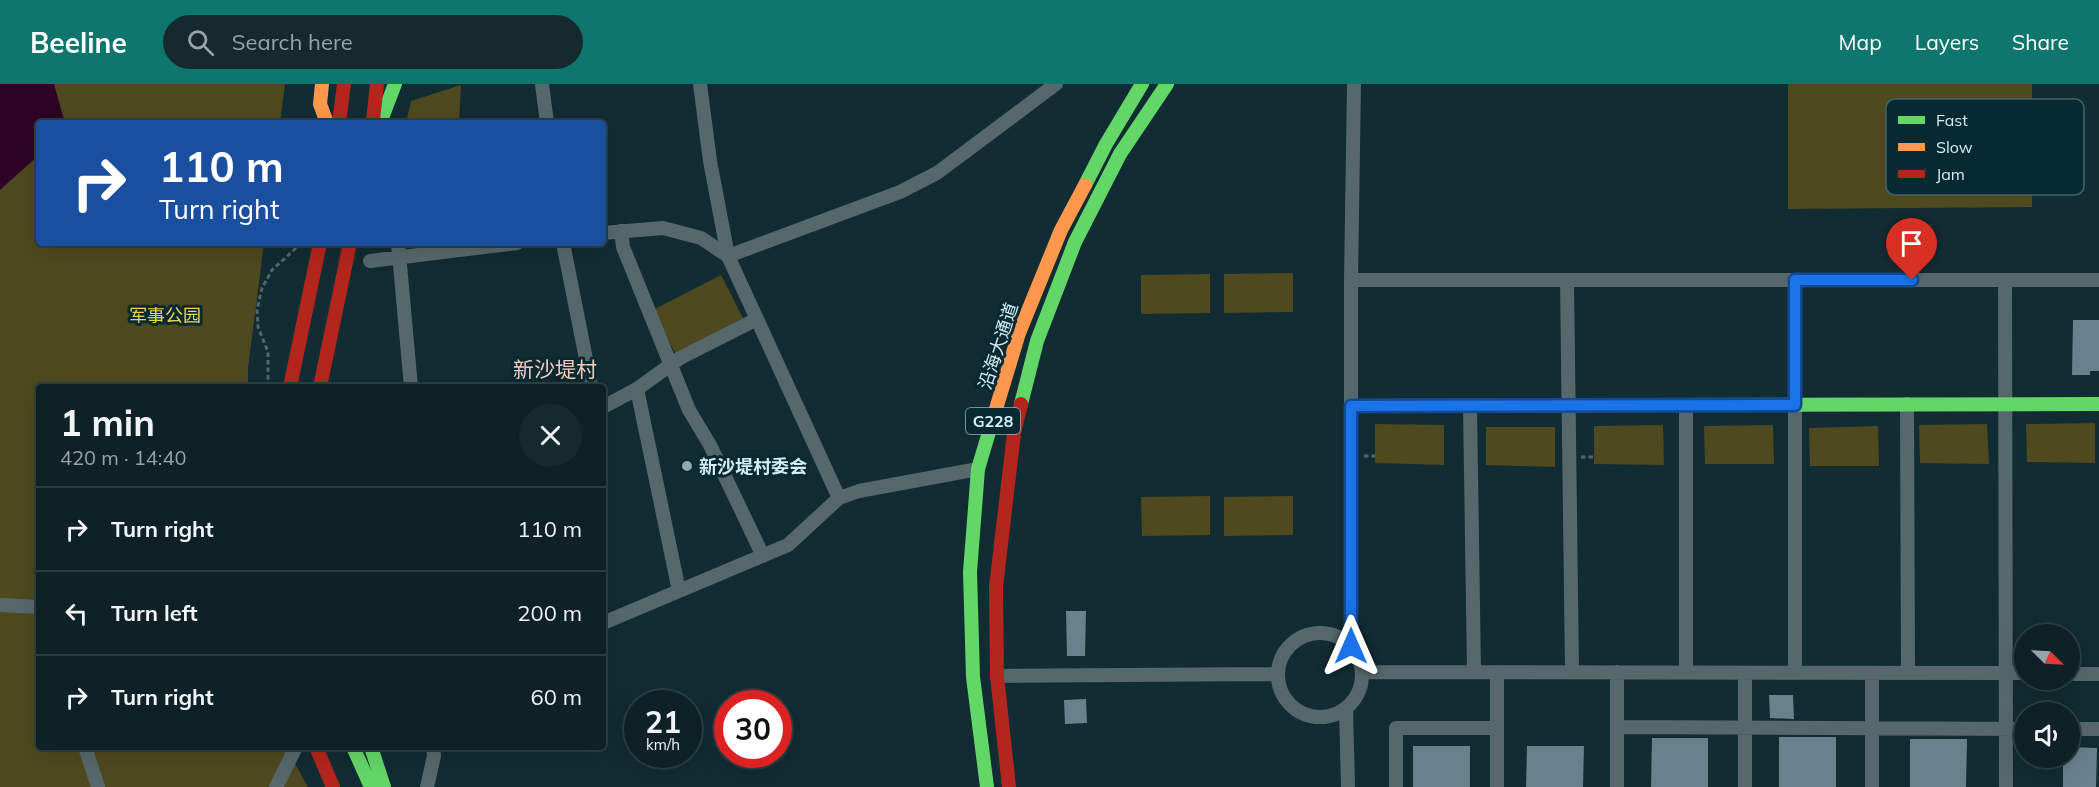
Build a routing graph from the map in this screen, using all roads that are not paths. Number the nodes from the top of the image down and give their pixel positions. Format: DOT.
graph roads {
  1 [pos="322,84"];
  2 [pos="344,84"];
  3 [pos="377,84"];
  4 [pos="394,84"];
  5 [pos="542,84"];
  6 [pos="700,84"];
  7 [pos="1056,84"];
  8 [pos="1143,84"];
  9 [pos="1167,84"];
  10 [pos="1354,84"];
  11 [pos="326,120"];
  12 [pos="339,120"];
  13 [pos="373,120"];
  14 [pos="381,120"];
  15 [pos="547,120"];
  16 [pos="621,231"];
  17 [pos="606,233"];
  18 [pos="319,246"];
  19 [pos="349,246"];
  20 [pos="466,246"];
  21 [pos="564,246"];
  22 [pos="398,250"];
  23 [pos="728,256"];
  24 [pos="370,261"];
  25 [pos="1351,280"];
  26 [pos="1567,280"];
  27 [pos="1795,280"];
  28 [pos="2005,280"];
  29 [pos="2099,280"];
  30 [pos="757,319"];
  31 [pos="671,366"];
  32 [pos="1004,381"];
  33 [pos="291,384"];
  34 [pos="321,384"];
  35 [pos="411,384"];
  36 [pos="589,384"];
  37 [pos="1025,387"];
  38 [pos="637,389"];
  39 [pos="1907,404"];
  40 [pos="2006,404"];
  41 [pos="2099,404"];
  42 [pos="606,405"];
  43 [pos="1568,405"];
  44 [pos="1686,405"];
  45 [pos="1795,405"];
  46 [pos="1351,406"];
  47 [pos="1470,406"];
  48 [pos="978,469"];
  49 [pos="839,498"];
  50 [pos="763,556"];
  51 [pos="679,591"];
  52 [pos="0,605"];
  53 [pos="36,607"];
  54 [pos="606,622"];
  55 [pos="1351,646"];
  56 [pos="1362,672"];
  57 [pos="1474,672"];
  58 [pos="1497,672"];
  59 [pos="1572,672"];
  60 [pos="1617,672"];
  61 [pos="1686,672"];
  62 [pos="1795,673"];
  63 [pos="1872,673"];
  64 [pos="1908,673"];
  65 [pos="2007,673"];
  66 [pos="2014,673"];
  67 [pos="1277,674"];
  68 [pos="1745,674"];
  69 [pos="2080,674"];
  70 [pos="2099,674"];
  71 [pos="997,676"];
  72 [pos="973,677"];
  73 [pos="1346,708"];
  74 [pos="1617,727"];
  75 [pos="1497,728"];
  76 [pos="1745,728"];
  77 [pos="1872,728"];
  78 [pos="2007,729"];
  79 [pos="2014,729"];
  80 [pos="2080,729"];
  81 [pos="2099,729"];
  82 [pos="86,750"];
  83 [pos="294,750"];
  84 [pos="317,750"];
  85 [pos="354,750"];
  86 [pos="372,750"];
  87 [pos="433,750"];
  88 [pos="98,787"];
  89 [pos="276,787"];
  90 [pos="333,787"];
  91 [pos="344,787"];
  92 [pos="371,787"];
  93 [pos="384,787"];
  94 [pos="427,787"];
  95 [pos="987,787"];
  96 [pos="1009,787"];
  97 [pos="1347,787"];
  98 [pos="1396,787"];
  99 [pos="1497,787"];
  100 [pos="1617,787"];
  101 [pos="1745,787"];
  102 [pos="1872,787"];
  103 [pos="2006,787"];
  1 -- 11 [label="main road"];
  2 -- 12 [label="main road"];
  3 -- 13 [label="main road"];
  4 -- 14 [label="main road"];
  5 -- 15 [label="street"];
  6 -- 23 [label="street"];
  7 -- 23 [label="street"];
  8 -- 32 [label="main road, 沿海大通道 / G228"];
  9 -- 37 [label="main road, 沿海大通道 / G228"];
  10 -- 25 [label="street"];
  16 -- 17 [label="street"];
  16 -- 23 [label="street"];
  16 -- 31 [label="street"];
  18 -- 33 [label="main road"];
  19 -- 34 [label="main road"];
  20 -- 22 [label="street"];
  21 -- 36 [label="street"];
  22 -- 24 [label="street"];
  22 -- 35 [label="street"];
  23 -- 30 [label="street"];
  25 -- 26 [label="street"];
  25 -- 46 [label="street"];
  26 -- 27 [label="street"];
  26 -- 43 [label="street"];
  27 -- 28 [label="street"];
  27 -- 45 [label="street"];
  28 -- 29 [label="street"];
  28 -- 40 [label="street"];
  30 -- 31 [label="street"];
  30 -- 49 [label="street"];
  31 -- 38 [label="street"];
  31 -- 50 [label="street"];
  32 -- 37 [label="main road"];
  32 -- 48 [label="main road, 沿海大通道 / G228"];
  37 -- 71 [label="main road, 沿海大通道 / G228"];
  38 -- 42 [label="street"];
  38 -- 51 [label="street"];
  39 -- 40 [label="main road"];
  39 -- 45 [label="main road"];
  39 -- 64 [label="street"];
  40 -- 41 [label="main road"];
  40 -- 65 [label="street"];
  43 -- 44 [label="main road"];
  43 -- 47 [label="main road"];
  43 -- 59 [label="street"];
  44 -- 45 [label="main road"];
  44 -- 61 [label="street"];
  45 -- 62 [label="street"];
  46 -- 47 [label="main road"];
  46 -- 55 [label="street"];
  47 -- 57 [label="street"];
  48 -- 49 [label="street"];
  48 -- 72 [label="main road, 沿海大通道 / G228"];
  49 -- 50 [label="street"];
  50 -- 51 [label="street"];
  51 -- 54 [label="street"];
  52 -- 53 [label="street"];
  55 -- 56 [label="street"];
  55 -- 67 [label="street"];
  56 -- 57 [label="street"];
  56 -- 73 [label="street"];
  57 -- 58 [label="street"];
  58 -- 59 [label="street"];
  58 -- 75 [label="street"];
  59 -- 60 [label="street"];
  60 -- 61 [label="street"];
  60 -- 74 [label="street"];
  61 -- 68 [label="street"];
  62 -- 63 [label="street"];
  62 -- 68 [label="street"];
  63 -- 64 [label="street"];
  63 -- 77 [label="street"];
  64 -- 65 [label="street"];
  65 -- 66 [label="street"];
  65 -- 78 [label="street"];
  67 -- 71 [label="street"];
  67 -- 73 [label="street"];
  68 -- 76 [label="street"];
  69 -- 70 [label="street"];
  71 -- 72 [label="main road"];
  71 -- 96 [label="main road, 沿海大通道 / G228"];
  72 -- 95 [label="main road, 沿海大通道 / G228"];
  73 -- 97 [label="street"];
  74 -- 76 [label="street"];
  74 -- 100 [label="street"];
  75 -- 98 [label="street"];
  75 -- 99 [label="street"];
  76 -- 77 [label="street"];
  76 -- 101 [label="street"];
  77 -- 78 [label="street"];
  77 -- 102 [label="street"];
  78 -- 79 [label="street"];
  78 -- 103 [label="street"];
  80 -- 81 [label="street"];
  82 -- 88 [label="street"];
  83 -- 89 [label="street"];
  84 -- 90 [label="main road"];
  84 -- 91 [label="main road"];
  85 -- 92 [label="main road"];
  86 -- 93 [label="main road"];
  87 -- 94 [label="street"];
}
